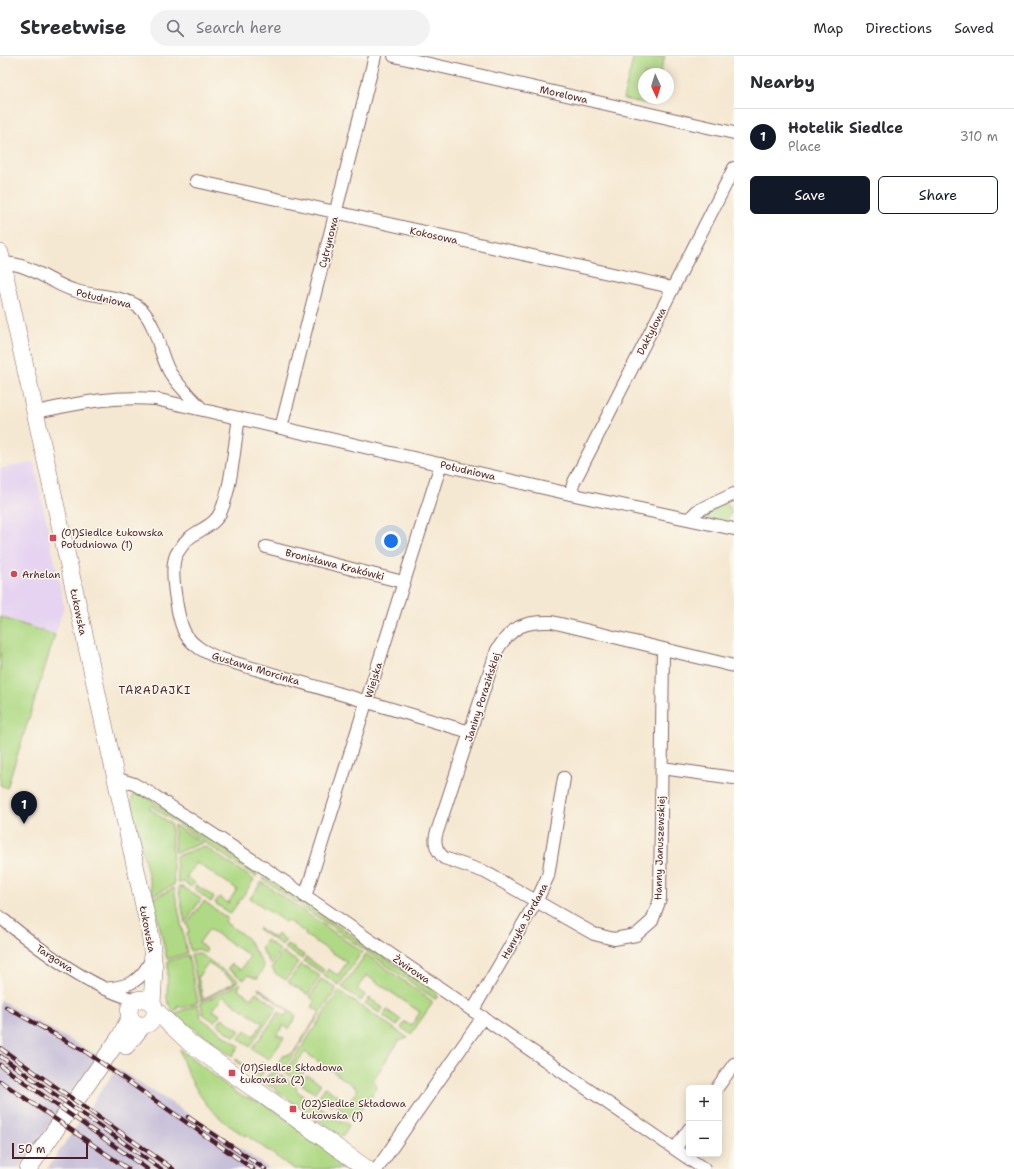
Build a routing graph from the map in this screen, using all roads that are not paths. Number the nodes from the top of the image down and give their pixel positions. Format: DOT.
graph roads {
  1 [pos="375,56"];
  2 [pos="394,56"];
  3 [pos="734,133"];
  4 [pos="734,168"];
  5 [pos="196,181"];
  6 [pos="336,214"];
  7 [pos="1,260"];
  8 [pos="672,289"];
  9 [pos="203,410"];
  10 [pos="36,412"];
  11 [pos="239,418"];
  12 [pos="281,428"];
  13 [pos="441,464"];
  14 [pos="570,494"];
  15 [pos="734,494"];
  16 [pos="689,519"];
  17 [pos="734,529"];
  18 [pos="266,547"];
  19 [pos="404,582"];
  20 [pos="663,649"];
  21 [pos="734,666"];
  22 [pos="367,701"];
  23 [pos="470,732"];
  24 [pos="662,768"];
  25 [pos="115,778"];
  26 [pos="564,778"];
  27 [pos="734,778"];
  28 [pos="436,849"];
  29 [pos="305,896"];
  30 [pos="537,900"];
  31 [pos="0,917"];
  32 [pos="154,964"];
  33 [pos="109,991"];
  34 [pos="142,1011"];
  35 [pos="478,1014"];
  36 [pos="734,1064"];
  37 [pos="719,1085"];
  38 [pos="686,1133"];
  39 [pos="675,1149"];
  40 [pos="28,1169"];
  41 [pos="39,1169"];
  42 [pos="368,1169"];
  43 [pos="377,1169"];
  44 [pos="704,1169"];
  1 -- 6 [label="street, Cytrynowa"];
  2 -- 3 [label="street, Morelowa"];
  4 -- 8 [label="street, Daktylowa"];
  5 -- 6 [label="street, Kokosowa"];
  6 -- 8 [label="street, Kokosowa"];
  6 -- 12 [label="street, Cytrynowa"];
  7 -- 9 [label="street, Południowa"];
  7 -- 10 [label="main road, Łukowska"];
  8 -- 14 [label="street, Daktylowa"];
  9 -- 10 [label="street, Południowa"];
  9 -- 11 [label="street, Południowa"];
  10 -- 25 [label="main road, Łukowska"];
  11 -- 12 [label="street, Południowa"];
  11 -- 22 [label="street, Gustawa Morcinka"];
  12 -- 13 [label="street, Południowa"];
  13 -- 14 [label="street, Południowa"];
  13 -- 19 [label="street, Wiejska"];
  14 -- 16 [label="street, Południowa"];
  15 -- 16 [label="street"];
  16 -- 17 [label="street, Południowa"];
  18 -- 19 [label="street, Bronisława Krakówki"];
  19 -- 22 [label="street, Wiejska"];
  20 -- 21 [label="street, Janiny Porazińskiej"];
  20 -- 23 [label="street, Janiny Porazińskiej"];
  20 -- 24 [label="street, Hanny Januszewskiej"];
  22 -- 23 [label="street, Gustawa Morcinka"];
  22 -- 29 [label="street, Wiejska"];
  23 -- 28 [label="street, Janiny Porazińskiej"];
  24 -- 27 [label="street"];
  24 -- 30 [label="street, Hanny Januszewskiej"];
  25 -- 29 [label="street, Żwirowa"];
  25 -- 32 [label="main road, Łukowska"];
  26 -- 30 [label="street, Henryka Jordana"];
  28 -- 30 [label="street, Hanny Januszewskiej"];
  29 -- 35 [label="street, Żwirowa"];
  30 -- 35 [label="street, Henryka Jordana"];
  31 -- 33 [label="street, Targowa"];
  32 -- 33 [label="street"];
  32 -- 34 [label="main road, Łukowska"];
  33 -- 34 [label="street, Targowa"];
  34 -- 40 [label="main road, Łukowska"];
  34 -- 41 [label="main road, Łukowska"];
  34 -- 42 [label="main road"];
  35 -- 39 [label="street, Żwirowa"];
  35 -- 43 [label="street, Henryka Jordana"];
  36 -- 37 [label="street"];
  38 -- 39 [label="street"];
  39 -- 44 [label="street, Żwirowa"];
}
